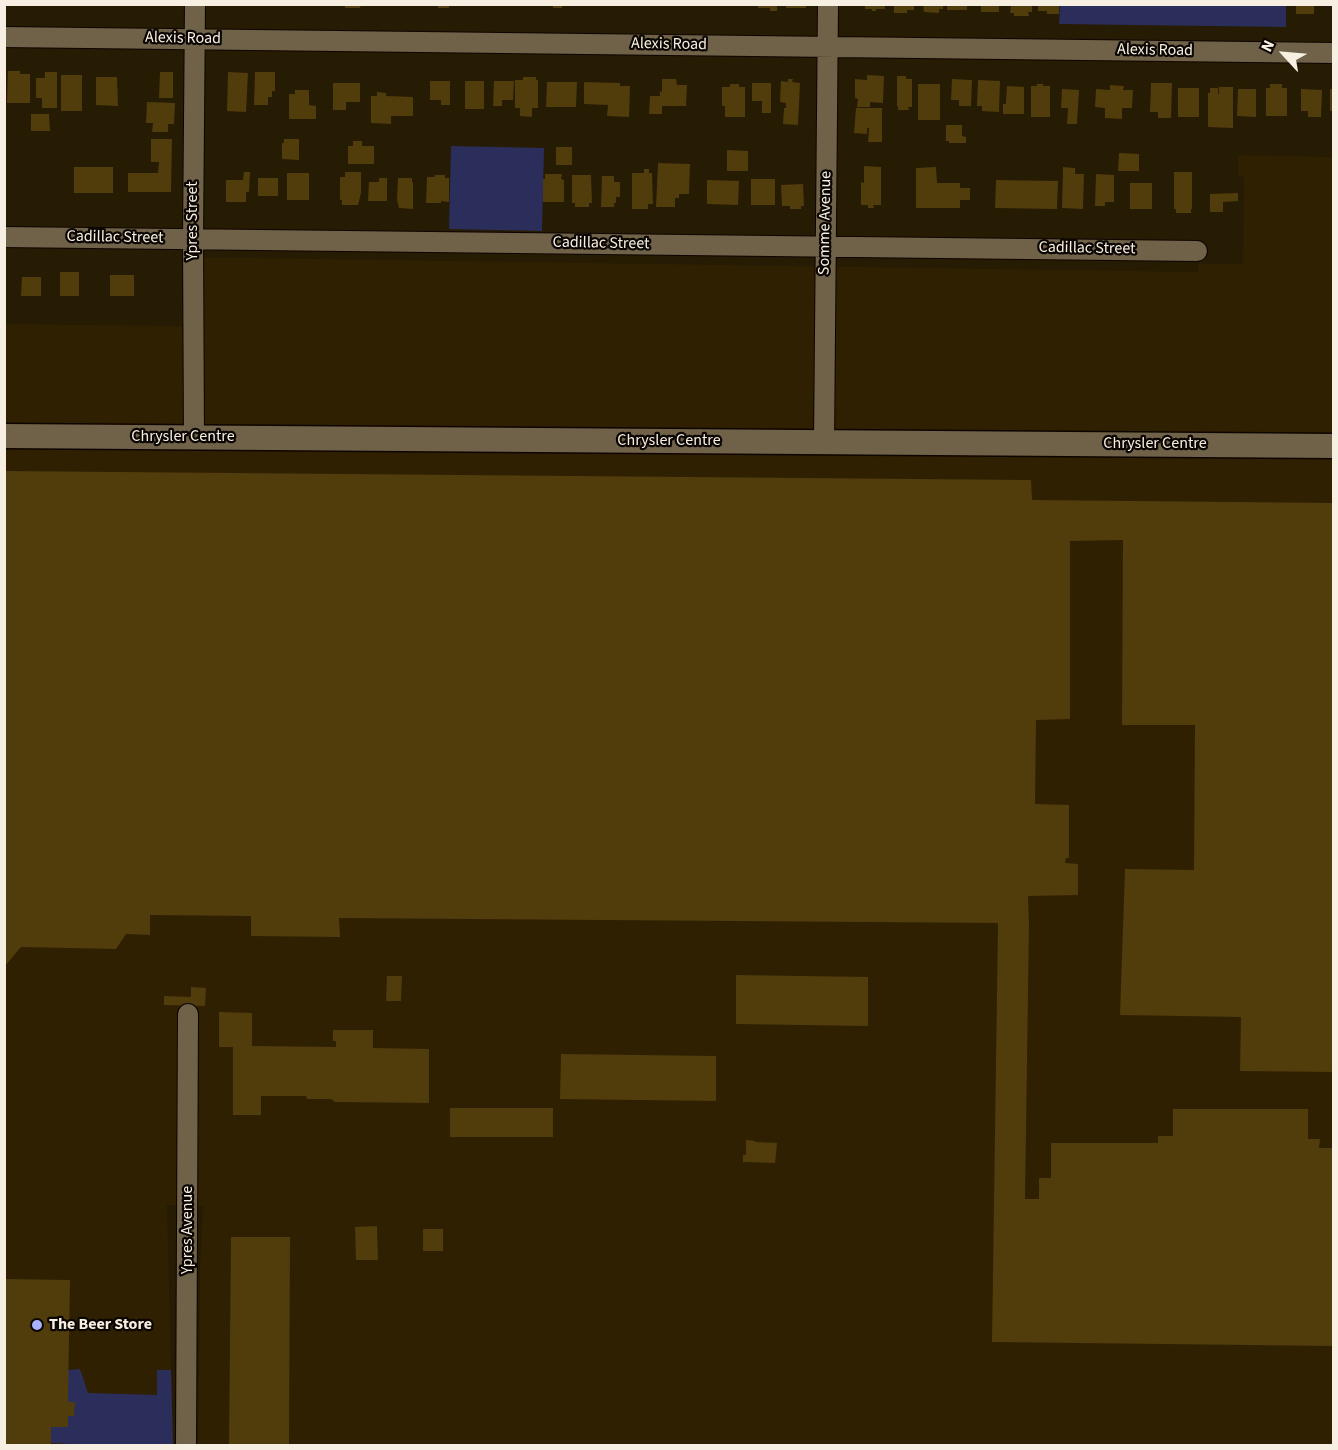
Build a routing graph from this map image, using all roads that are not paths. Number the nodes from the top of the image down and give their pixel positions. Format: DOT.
graph roads {
  1 [pos="195,4"];
  2 [pos="828,4"];
  3 [pos="4,37"];
  4 [pos="195,39"];
  5 [pos="828,47"];
  6 [pos="1334,53"];
  7 [pos="4,237"];
  8 [pos="193,239"];
  9 [pos="826,246"];
  10 [pos="1197,251"];
  11 [pos="4,436"];
  12 [pos="194,437"];
  13 [pos="824,442"];
  14 [pos="1334,446"];
  15 [pos="188,1014"];
  16 [pos="186,1446"];
  1 -- 4 [label="street, Ypres Street"];
  2 -- 5 [label="street, Somme Avenue"];
  3 -- 4 [label="street, Alexis Road"];
  4 -- 5 [label="street, Alexis Road"];
  4 -- 8 [label="street, Ypres Street"];
  5 -- 6 [label="street, Alexis Road"];
  5 -- 9 [label="street, Somme Avenue"];
  7 -- 8 [label="street, Cadillac Street"];
  8 -- 9 [label="street, Cadillac Street"];
  8 -- 12 [label="street, Ypres Street"];
  9 -- 10 [label="street, Cadillac Street"];
  9 -- 13 [label="street, Somme Avenue"];
  11 -- 12 [label="street, Chrysler Centre"];
  12 -- 13 [label="street, Chrysler Centre"];
  13 -- 14 [label="street, Chrysler Centre"];
  15 -- 16 [label="street, Ypres Avenue"];
}
